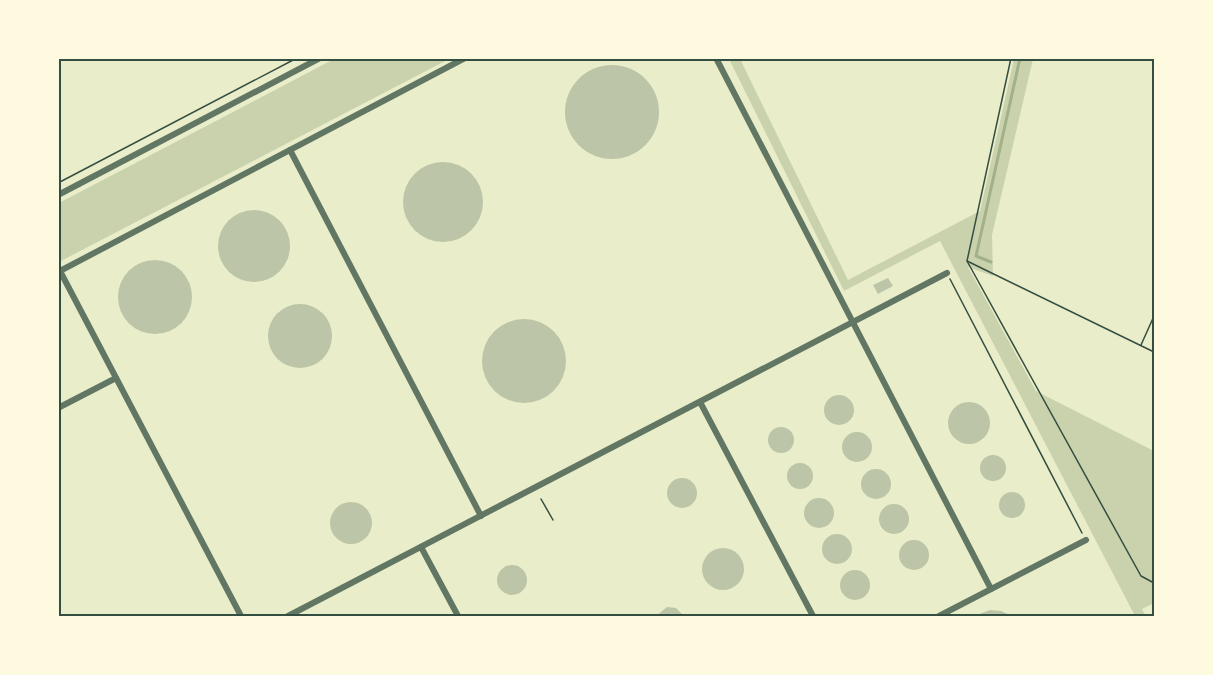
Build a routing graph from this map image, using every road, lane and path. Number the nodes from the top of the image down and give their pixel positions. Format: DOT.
graph roads {
  1 [pos="297,58"];
  2 [pos="320,58"];
  3 [pos="465,58"];
  4 [pos="716,58"];
  5 [pos="1011,58"];
  6 [pos="290,150"];
  7 [pos="58,183"];
  8 [pos="58,195"];
  9 [pos="967,261"];
  10 [pos="59,271"];
  11 [pos="947,273"];
  12 [pos="1155,316"];
  13 [pos="852,322"];
  14 [pos="1141,345"];
  15 [pos="1155,352"];
  16 [pos="116,378"];
  17 [pos="700,402"];
  18 [pos="58,408"];
  19 [pos="541,499"];
  20 [pos="481,516"];
  21 [pos="553,520"];
  22 [pos="1086,540"];
  23 [pos="422,547"];
  24 [pos="1155,583"];
  25 [pos="991,589"];
  26 [pos="241,616"];
  27 [pos="288,616"];
  28 [pos="458,616"];
  29 [pos="813,616"];
  30 [pos="939,616"];
  1 -- 7 [label="path"];
  2 -- 8 [label="street"];
  3 -- 6 [label="street"];
  4 -- 13 [label="street"];
  5 -- 9 [label="path"];
  6 -- 10 [label="street"];
  6 -- 20 [label="street"];
  9 -- 14 [label="path"];
  9 -- 24 [label="path"];
  10 -- 16 [label="street"];
  11 -- 13 [label="street"];
  11 -- 22 [label="path"];
  12 -- 14 [label="path"];
  13 -- 17 [label="street"];
  13 -- 25 [label="street"];
  14 -- 15 [label="path"];
  16 -- 18 [label="street"];
  16 -- 26 [label="street"];
  17 -- 20 [label="street"];
  17 -- 29 [label="street"];
  19 -- 21 [label="path"];
  20 -- 23 [label="street"];
  22 -- 25 [label="street"];
  23 -- 27 [label="street"];
  23 -- 28 [label="street"];
  25 -- 30 [label="street"];
}
